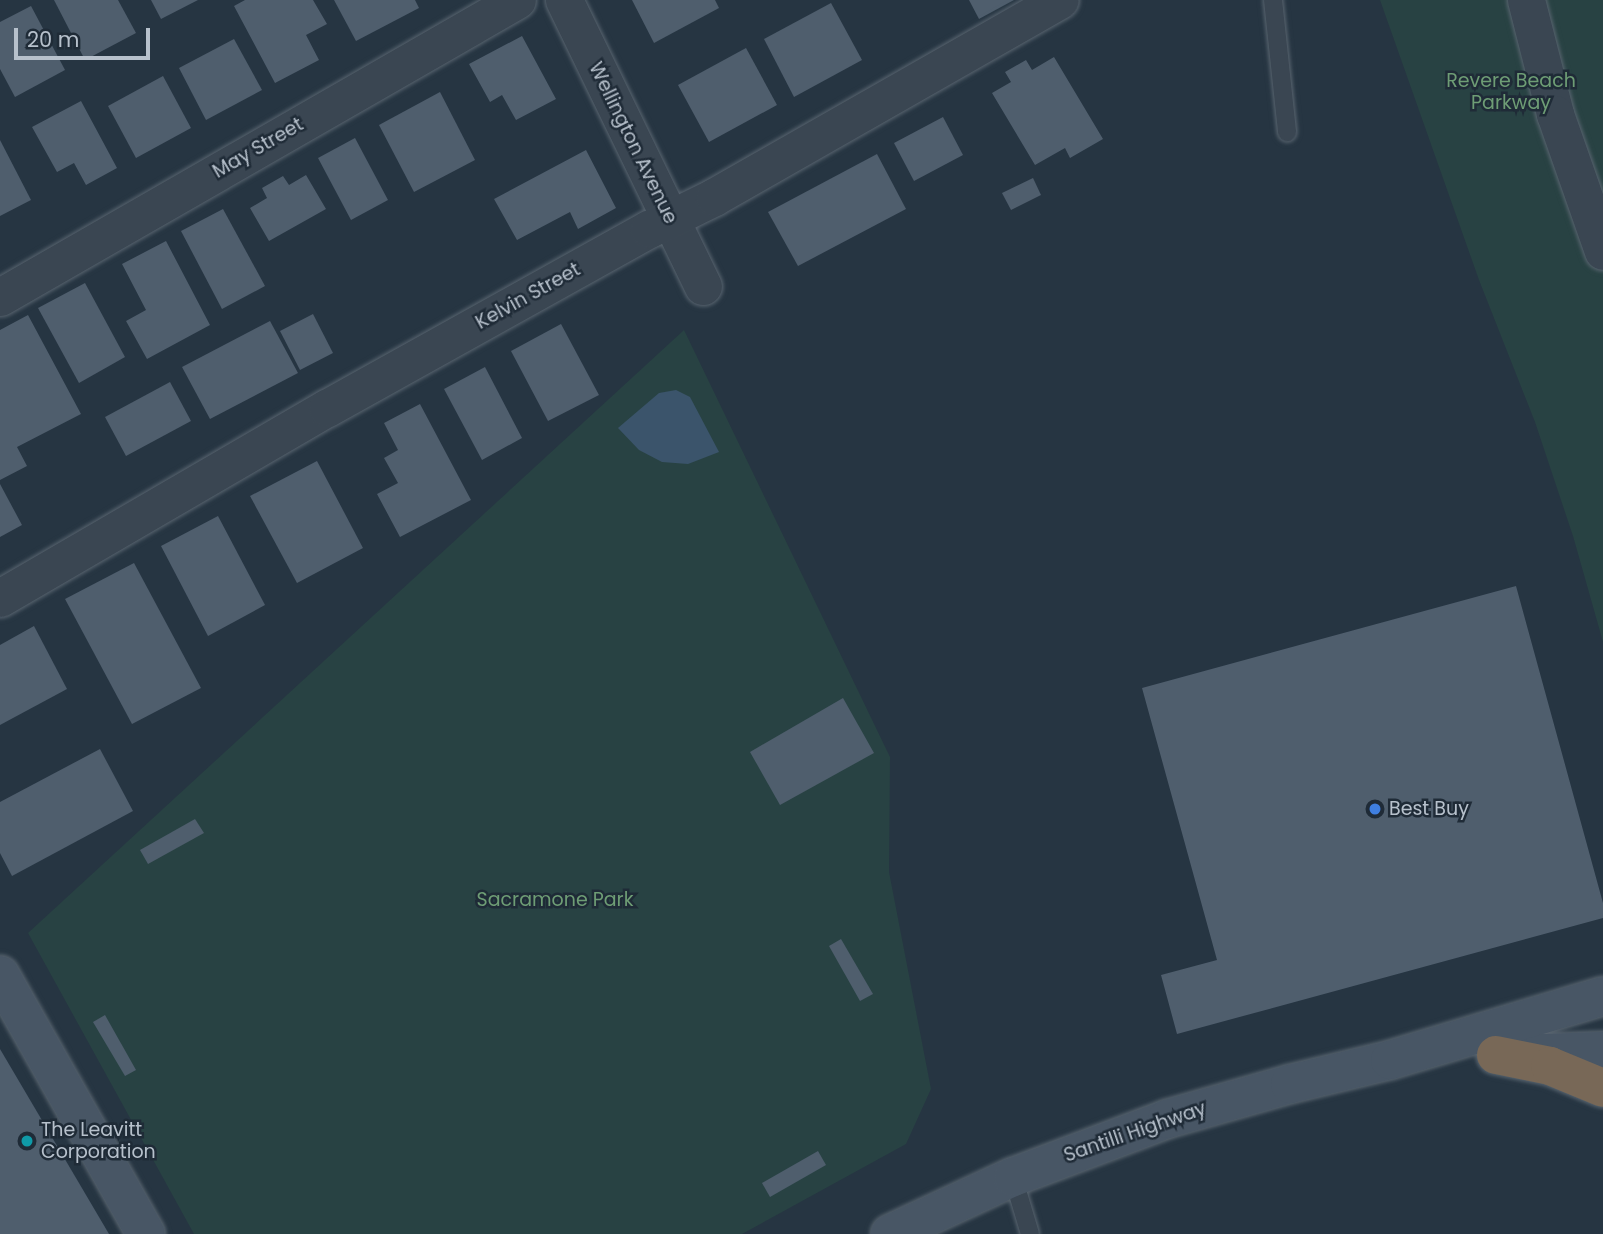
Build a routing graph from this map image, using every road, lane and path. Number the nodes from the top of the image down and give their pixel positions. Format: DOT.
graph roads {
  1 [pos="517,0"];
  2 [pos="564,0"];
  3 [pos="1060,0"];
  4 [pos="1273,0"];
  5 [pos="1526,0"];
  6 [pos="1287,132"];
  7 [pos="670,218"];
  8 [pos="1595,224"];
  9 [pos="1603,251"];
  10 [pos="703,286"];
  11 [pos="0,297"];
  12 [pos="0,598"];
  13 [pos="0,975"];
  14 [pos="1603,996"];
  15 [pos="1603,1051"];
  16 [pos="1496,1055"];
  17 [pos="1390,1060"];
  18 [pos="1603,1088"];
  19 [pos="1013,1177"];
  20 [pos="146,1234"];
  21 [pos="890,1234"];
  22 [pos="1030,1234"];
  1 -- 11 [label="street, May Street"];
  2 -- 7 [label="street, Wellington Avenue"];
  3 -- 7 [label="street, Kelvin Street"];
  4 -- 6 [label="lane"];
  5 -- 8 [label="street"];
  7 -- 10 [label="street, Wellington Avenue"];
  7 -- 12 [label="street, Kelvin Street"];
  8 -- 9 [label="street"];
  13 -- 20 [label="main road"];
  14 -- 17 [label="main road, Santilli Highway"];
  15 -- 16 [label="main road, Santilli Highway"];
  16 -- 17 [label="main road, Santilli Highway"];
  16 -- 18 [label="highway"];
  17 -- 19 [label="main road, Santilli Highway"];
  19 -- 21 [label="main road, Santilli Highway"];
  19 -- 22 [label="lane"];
}
